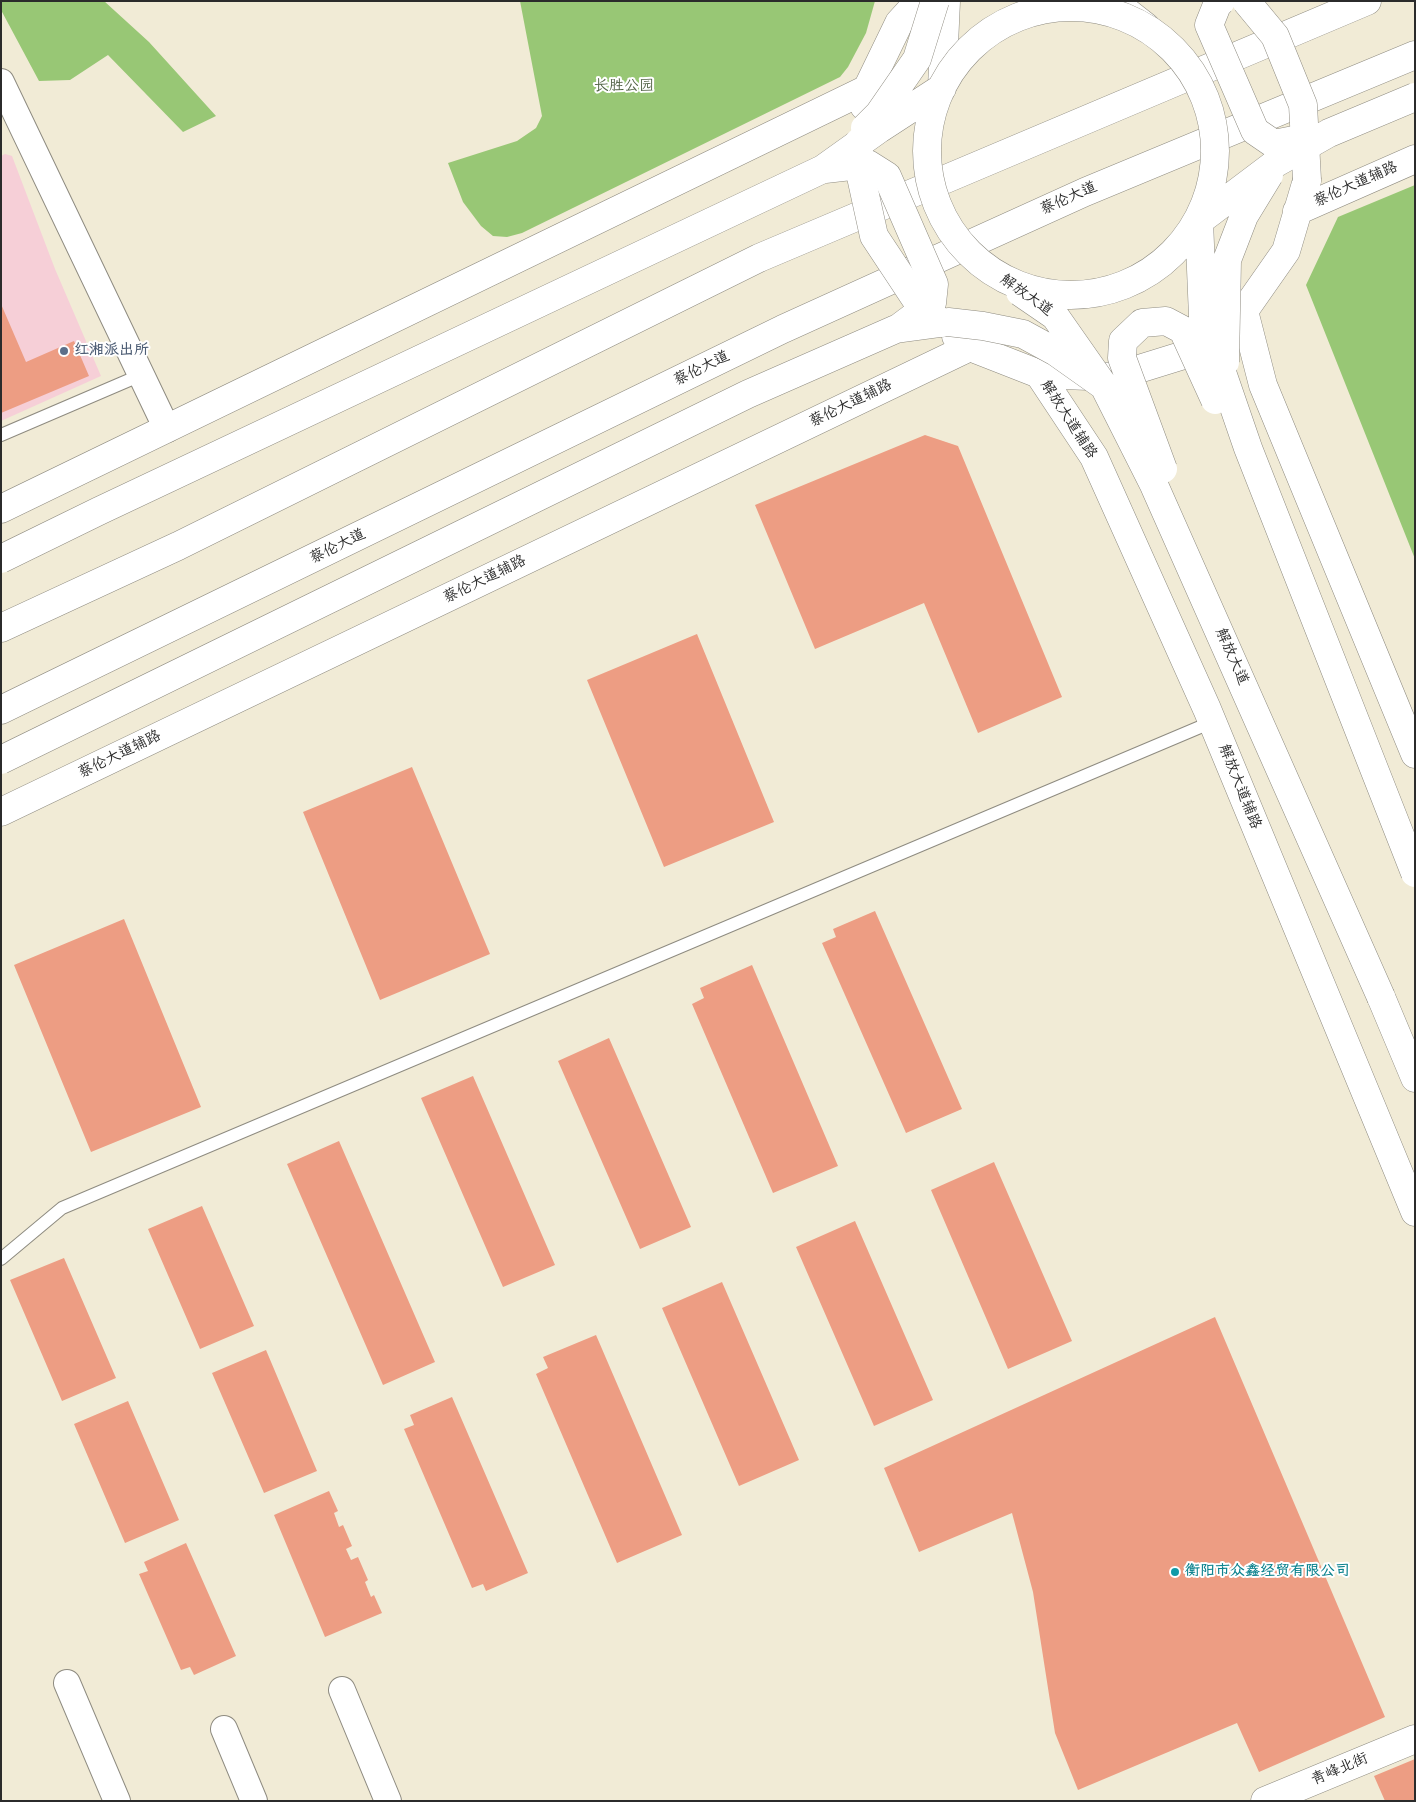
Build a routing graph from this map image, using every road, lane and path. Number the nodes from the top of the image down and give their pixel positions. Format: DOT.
graph roads {
  1 [pos="935,1"];
  2 [pos="946,1"];
  3 [pos="1113,1"];
  4 [pos="1221,1"];
  5 [pos="1246,1"];
  6 [pos="1367,1"];
  7 [pos="912,4"];
  8 [pos="1146,27"];
  9 [pos="1415,55"];
  10 [pos="1,82"];
  11 [pos="942,88"];
  12 [pos="867,89"];
  13 [pos="1415,98"];
  14 [pos="11,131"];
  15 [pos="1328,133"];
  16 [pos="1415,160"];
  17 [pos="1276,163"];
  18 [pos="823,169"];
  19 [pos="1298,211"];
  20 [pos="1199,221"];
  21 [pos="994,274"];
  22 [pos="1244,312"];
  23 [pos="896,329"];
  24 [pos="970,348"];
  25 [pos="1039,374"];
  26 [pos="141,375"];
  27 [pos="1225,381"];
  28 [pos="1104,386"];
  29 [pos="167,429"];
  30 [pos="1,435"];
  31 [pos="1,509"];
  32 [pos="1,559"];
  33 [pos="1318,626"];
  34 [pos="1,628"];
  35 [pos="1233,663"];
  36 [pos="1,710"];
  37 [pos="1212,722"];
  38 [pos="1415,754"];
  39 [pos="1,760"];
  40 [pos="1,812"];
  41 [pos="1415,873"];
  42 [pos="1415,1078"];
  43 [pos="1415,1212"];
  44 [pos="1,1258"];
  45 [pos="66,1683"];
  46 [pos="342,1690"];
  47 [pos="224,1729"];
  48 [pos="1415,1739"];
  49 [pos="117,1801"];
  50 [pos="254,1801"];
  51 [pos="388,1801"];
  52 [pos="1265,1801"];
  1 -- 18 [label="main road, bridge"];
  2 -- 11 [label="main road"];
  3 -- 8 [label="main road, bridge"];
  4 -- 15 [label="main road, bridge"];
  5 -- 19 [label="main road, bridge"];
  6 -- 34 [label="main road"];
  7 -- 12 [label="main road"];
  8 -- 11 [label="main road, bridge"];
  8 -- 20 [label="main road, bridge"];
  9 -- 36 [label="main road, 蔡伦大道"];
  10 -- 14 [label="street"];
  11 -- 18 [label="main road, bridge"];
  11 -- 21 [label="main road, bridge"];
  12 -- 24 [label="main road, bridge"];
  12 -- 29 [label="main road"];
  13 -- 15 [label="main road, bridge"];
  14 -- 26 [label="street"];
  15 -- 17 [label="main road, bridge"];
  16 -- 19 [label="main road, 蔡伦大道辅路"];
  17 -- 20 [label="main road, bridge"];
  17 -- 27 [label="main road, bridge"];
  18 -- 23 [label="main road, bridge"];
  18 -- 32 [label="main road, bridge"];
  19 -- 22 [label="main road"];
  20 -- 21 [label="main road, bridge"];
  20 -- 27 [label="main road, bridge"];
  21 -- 28 [label="main road, 解放大道, bridge"];
  22 -- 25 [label="main road"];
  22 -- 38 [label="main road"];
  23 -- 28 [label="main road, bridge"];
  23 -- 39 [label="main road, bridge"];
  24 -- 25 [label="main road"];
  24 -- 40 [label="main road, 蔡伦大道辅路"];
  25 -- 37 [label="main road, 解放大道辅路"];
  26 -- 29 [label="street"];
  26 -- 30 [label="lane"];
  27 -- 33 [label="main road, bridge"];
  28 -- 35 [label="main road, 解放大道, bridge"];
  29 -- 31 [label="main road"];
  33 -- 35 [label="main road, bridge"];
  33 -- 41 [label="main road, bridge"];
  35 -- 42 [label="main road, 解放大道, bridge"];
  37 -- 43 [label="main road, 解放大道辅路"];
  37 -- 44 [label="lane"];
  45 -- 49 [label="street"];
  46 -- 51 [label="street"];
  47 -- 50 [label="street"];
  48 -- 52 [label="main road, 青峰北街"];
}
